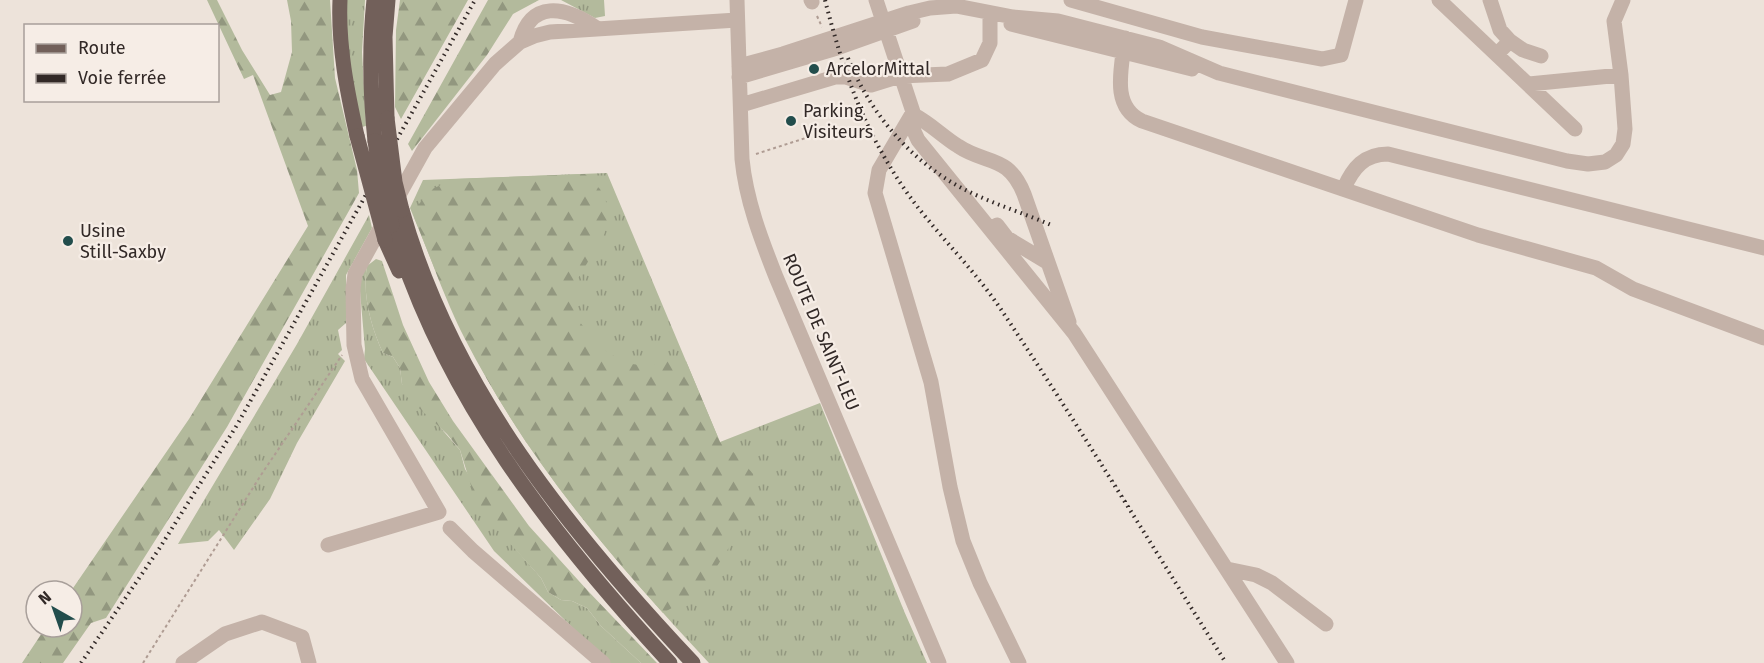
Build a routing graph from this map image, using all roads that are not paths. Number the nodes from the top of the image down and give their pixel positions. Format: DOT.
graph roads {
  1 [pos="340,0"];
  2 [pos="374,0"];
  3 [pos="388,0"];
  4 [pos="737,0"];
  5 [pos="876,0"];
  6 [pos="1071,0"];
  7 [pos="1356,0"];
  8 [pos="1439,0"];
  9 [pos="1490,0"];
  10 [pos="1623,0"];
  11 [pos="943,7"];
  12 [pos="990,16"];
  13 [pos="737,20"];
  14 [pos="594,27"];
  15 [pos="884,27"];
  16 [pos="1510,41"];
  17 [pos="520,42"];
  18 [pos="1124,45"];
  19 [pos="1497,54"];
  20 [pos="1541,56"];
  21 [pos="739,72"];
  22 [pos="1621,75"];
  23 [pos="900,76"];
  24 [pos="1529,84"];
  25 [pos="741,105"];
  26 [pos="912,114"];
  27 [pos="1575,129"];
  28 [pos="1344,188"];
  29 [pos="1764,248"];
  30 [pos="1047,261"];
  31 [pos="417,299"];
  32 [pos="1074,333"];
  33 [pos="1764,338"];
  34 [pos="450,528"];
  35 [pos="328,544"];
  36 [pos="1227,569"];
  37 [pos="1326,624"];
  38 [pos="183,663"];
  39 [pos="309,663"];
  40 [pos="603,663"];
  41 [pos="670,663"];
  42 [pos="693,663"];
  43 [pos="939,663"];
  44 [pos="1019,663"];
  45 [pos="1287,663"];
  1 -- 31 [label="main road, bridge"];
  2 -- 31 [label="main road, bridge"];
  3 -- 42 [label="main road, bridge"];
  4 -- 13 [label="street, ROUTE DE SAINT-LEU"];
  5 -- 15 [label="street"];
  6 -- 7 [label="street"];
  8 -- 19 [label="street"];
  9 -- 16 [label="street"];
  10 -- 22 [label="street"];
  11 -- 12 [label="street"];
  11 -- 15 [label="street"];
  12 -- 18 [label="street"];
  12 -- 23 [label="street"];
  13 -- 14 [label="street"];
  13 -- 21 [label="street, ROUTE DE SAINT-LEU"];
  14 -- 17 [label="street"];
  14 -- 17 [label="street"];
  15 -- 21 [label="street"];
  15 -- 21 [label="street"];
  15 -- 23 [label="street"];
  16 -- 19 [label="street"];
  16 -- 20 [label="street"];
  17 -- 35 [label="street"];
  18 -- 22 [label="street"];
  18 -- 28 [label="street"];
  19 -- 24 [label="street"];
  21 -- 25 [label="street, ROUTE DE SAINT-LEU"];
  22 -- 24 [label="street"];
  23 -- 25 [label="street"];
  23 -- 26 [label="street"];
  24 -- 27 [label="street"];
  25 -- 43 [label="street, ROUTE DE SAINT-LEU"];
  26 -- 30 [label="street"];
  26 -- 30 [label="street"];
  26 -- 32 [label="street"];
  26 -- 44 [label="street"];
  28 -- 29 [label="street"];
  28 -- 33 [label="street"];
  30 -- 32 [label="street"];
  31 -- 41 [label="main road"];
  32 -- 36 [label="street"];
  34 -- 40 [label="street"];
  36 -- 37 [label="street"];
  36 -- 45 [label="street"];
  38 -- 39 [label="street"];
}
